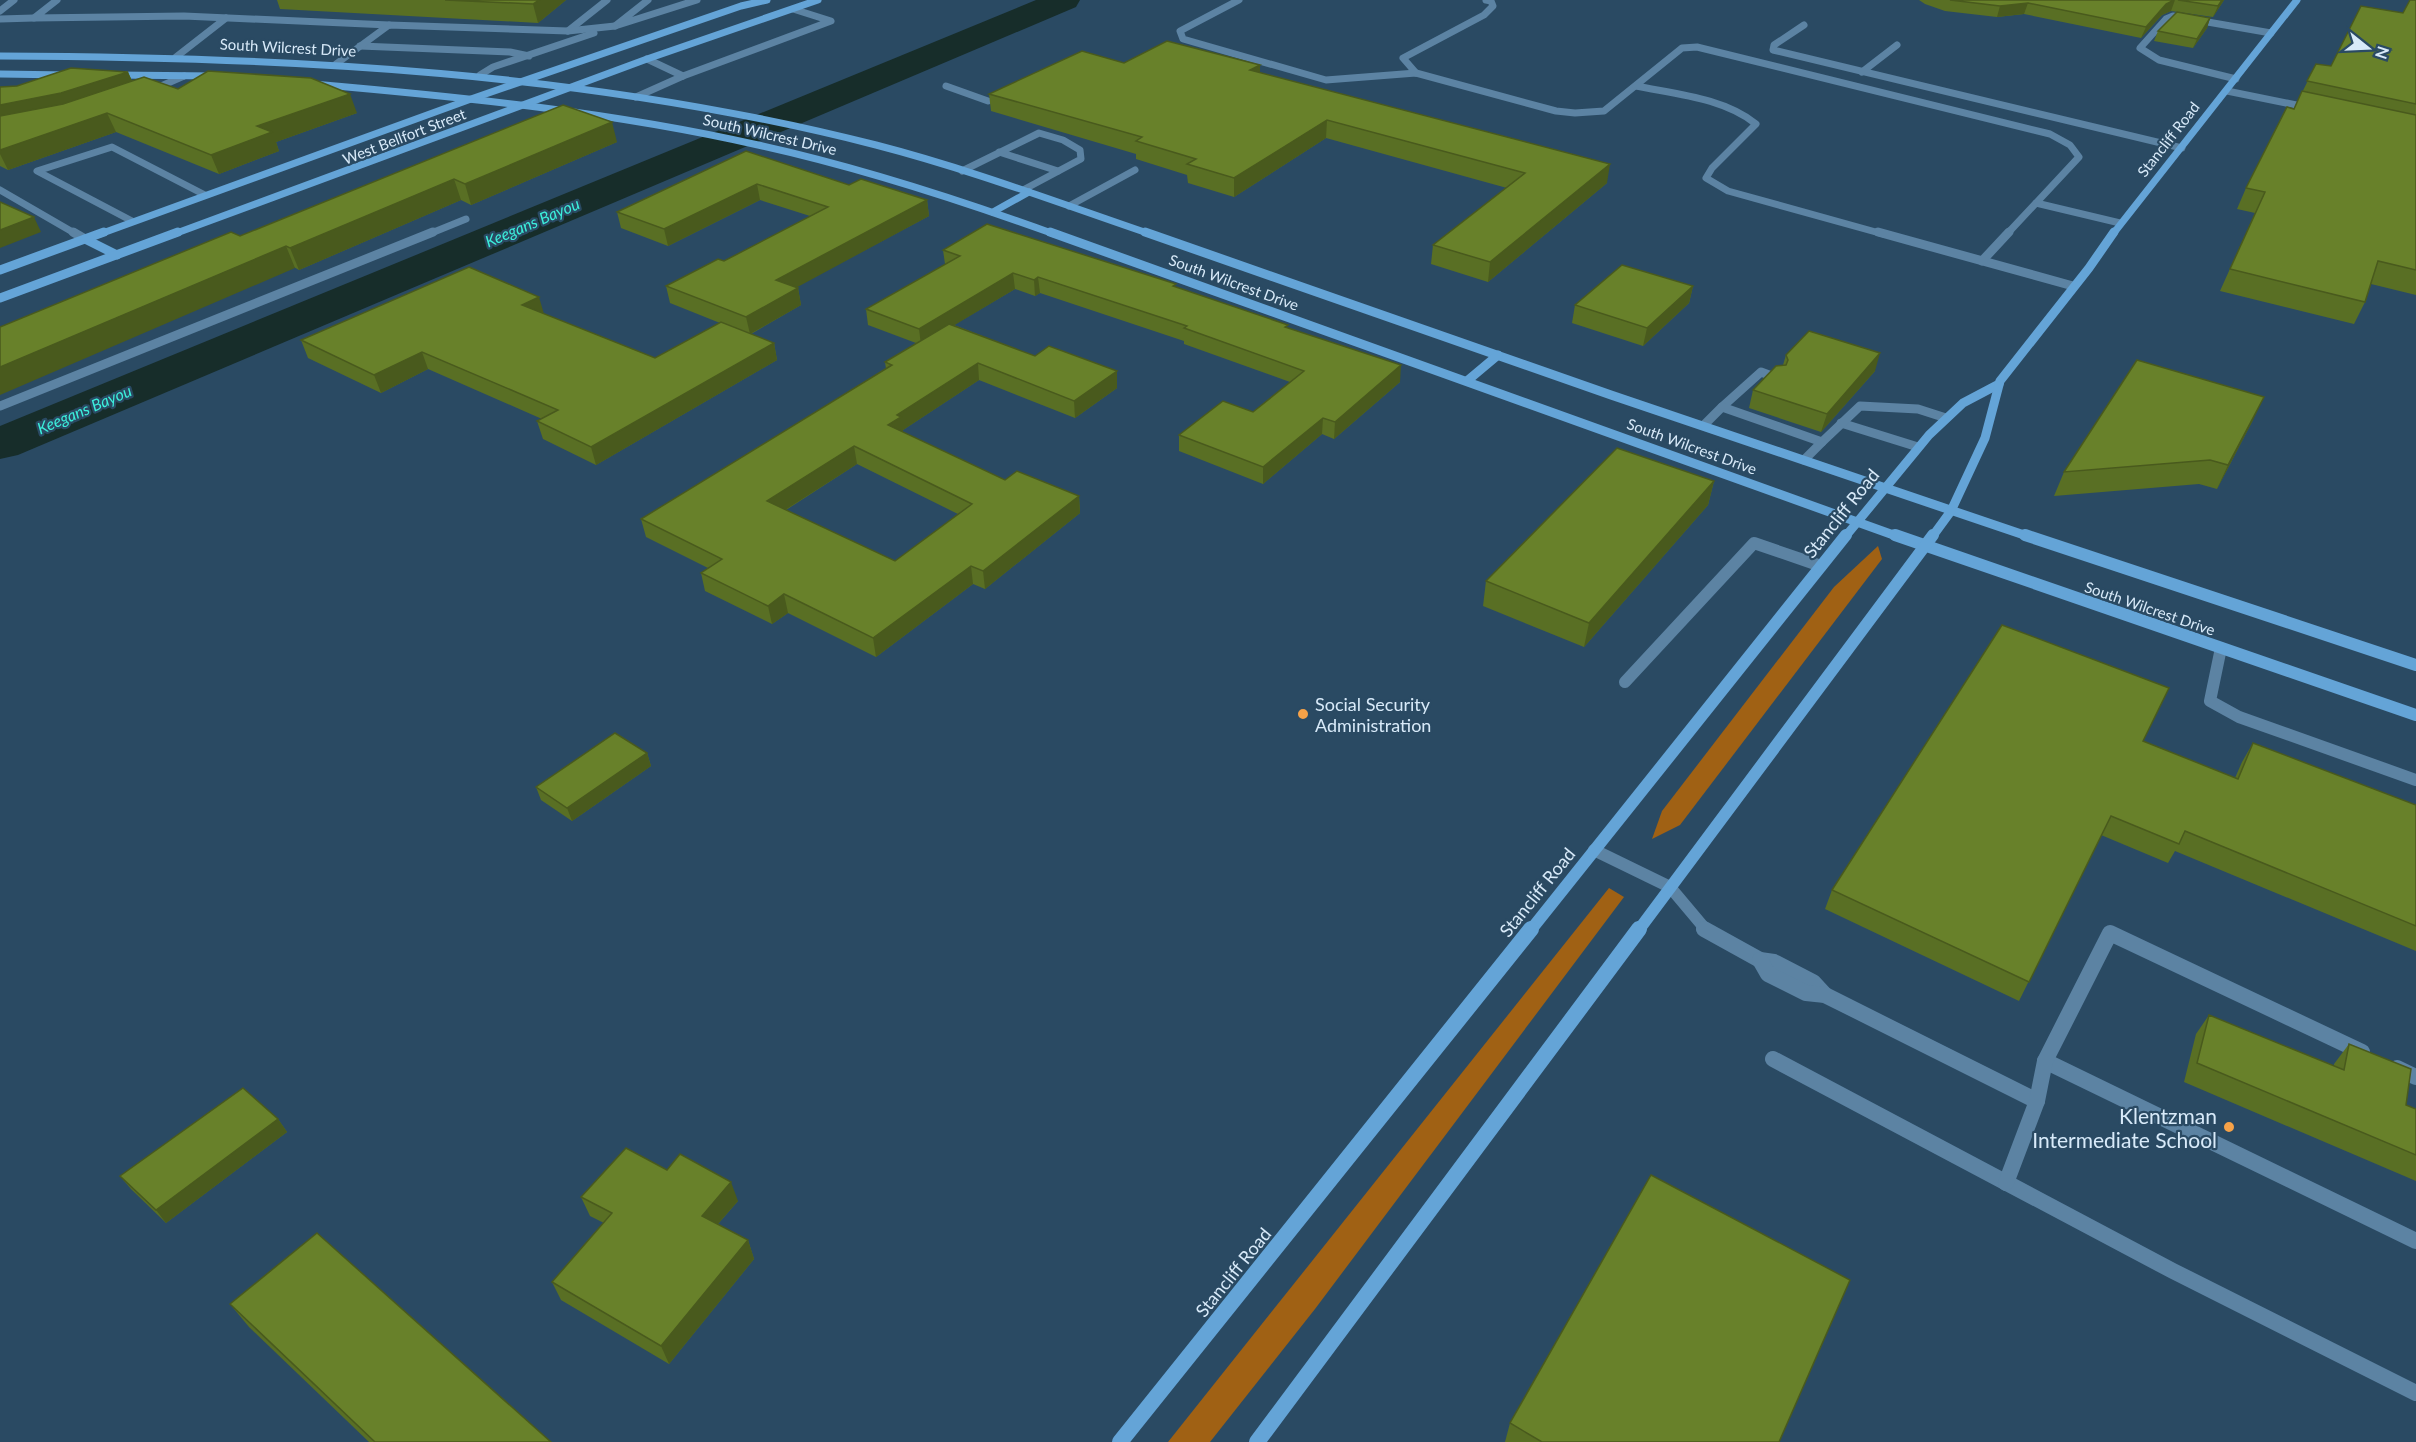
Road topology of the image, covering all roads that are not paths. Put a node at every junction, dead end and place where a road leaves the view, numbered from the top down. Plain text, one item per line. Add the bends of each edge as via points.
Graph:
1 (14, 0) edge
2 (57, 0) edge
3 (607, 0) edge
4 (648, 0) edge
5 (697, 0) edge
6 (765, 0) edge
7 (818, 0) edge
8 (1239, 0) edge
9 (1486, 0) edge
10 (2297, 0) edge
11 (775, 3) dead end
12 (784, 6) dead end
13 (793, 9) junction
14 (0, 11) edge
15 (34, 18) junction
16 (226, 18) junction
17 (0, 19) edge
18 (389, 25) junction
19 (1804, 25) dead end
20 (615, 26) junction
21 (568, 31) junction
22 (2271, 33) junction
23 (1897, 45) dead end
24 (360, 46) junction
25 (0, 56) edge
26 (529, 56) junction
27 (176, 57) junction
28 (647, 59) junction
29 (336, 64) junction
30 (1862, 72) junction
31 (1416, 73) junction
32 (0, 74) edge
33 (74, 75) joint
34 (105, 75) edge
35 (148, 75) junction
36 (480, 75) junction
37 (184, 76) junction
38 (683, 76) junction
39 (226, 77) edge
40 (2236, 79) junction
41 (525, 80) junction
42 (305, 83) edge
43 (45, 85) edge
44 (946, 86) dead end
45 (1636, 86) junction
46 (572, 87) junction
47 (2227, 91) junction
48 (147, 92) edge
49 (636, 97) junction
50 (471, 99) junction
51 (988, 101) dead end
52 (525, 105) junction
53 (2320, 110) edge
54 (2182, 148) junction
55 (999, 152) junction
56 (1135, 170) edge
57 (962, 171) junction
58 (1058, 171) junction
59 (0, 190) edge
60 (1026, 191) junction
61 (205, 195) junction
62 (2036, 203) junction
63 (1069, 206) junction
64 (993, 212) junction
65 (466, 219) dead end
66 (132, 221) junction
67 (2120, 223) junction
68 (85, 239) junction
69 (117, 255) junction
70 (1982, 261) junction
71 (3, 266) edge
72 (2073, 286) junction
73 (0, 298) edge
74 (1498, 355) junction
75 (1777, 378) edge
76 (1467, 381) junction
77 (1999, 384) junction
78 (1848, 402) edge
79 (0, 406) edge
80 (1860, 406) junction
81 (1722, 407) junction
82 (1946, 418) junction
83 (1841, 423) junction
84 (1704, 425) junction
85 (1822, 442) junction
86 (1918, 447) junction
87 (1804, 460) junction
88 (1884, 488) junction
89 (1951, 511) junction
90 (1857, 521) junction
91 (1926, 545) junction
92 (1821, 566) junction
93 (2221, 648) junction
94 (2416, 665) edge
95 (1625, 682) dead end
96 (2416, 715) edge
97 (2416, 780) edge
98 (1594, 850) junction
99 (1670, 887) junction
100 (1773, 1059) dead end
101 (2045, 1061) junction
102 (2416, 1077) edge
103 (2037, 1101) junction
104 (2006, 1183) junction
105 (2416, 1241) edge
106 (2416, 1393) edge
107 (1120, 1442) edge
108 (1257, 1442) edge

1 - 14 street
2 - 15 street
3 - 21 street
4 - 20 street
5 - 20 street
6 - 11 main road
6 - 41 main road, West Bellfort Street
7 - 13 main road, West Bellfort Street
8 - 31 street via 1180,31 1183,39 1326,80
9 - 31 street via 1494,6 1484,15 1403,58
10 - 22 main road, Stancliff Road
12 - 13 main road
13 - 28 main road, West Bellfort Street
13 - 38 street via 831,21
15 - 16 street
15 - 17 street
16 - 18 street
16 - 27 street
18 - 21 street
18 - 24 street
19 - 30 street via 1774,45 1773,50
20 - 21 street
20 - 26 street
22 - 40 main road, Stancliff Road
22 - 40 street via 2173,16 2140,48 2159,60
23 - 30 street
24 - 26 street
24 - 29 street
25 - 27 main road, South Wilcrest Drive
26 - 36 street via 493,66
27 - 29 main road, South Wilcrest Drive
27 - 35 main road
28 - 38 street
28 - 46 main road, West Bellfort Street
29 - 36 main road, South Wilcrest Drive
30 - 54 street
31 - 45 street via 1575,113 1604,111
32 - 33 main road
33 - 43 street
34 - 35 main road, South Wilcrest Drive
35 - 37 main road, South Wilcrest Drive
36 - 41 main road, South Wilcrest Drive
37 - 39 main road, South Wilcrest Drive
37 - 48 street
38 - 49 street
40 - 47 main road, Stancliff Road
41 - 46 main road, South Wilcrest Drive
41 - 50 main road, West Bellfort Street
42 - 50 main road, South Wilcrest Drive
44 - 51 street
45 - 62 street via 1682,48 1697,47 2050,134 2070,145 2079,157
45 - 70 street via 1734,110 1751,118 1756,124 1706,178 1728,191
46 - 49 main road, South Wilcrest Drive
46 - 52 main road, West Bellfort Street
47 - 53 street
47 - 54 main road, Stancliff Road
49 - 57 main road, South Wilcrest Drive via 808,129
50 - 52 main road, South Wilcrest Drive
50 - 61 main road, West Bellfort Street
52 - 64 main road, South Wilcrest Drive via 686,130 768,148 880,175
52 - 69 main road, West Bellfort Street
54 - 67 main road, Stancliff Road
55 - 57 street
55 - 58 street
55 - 58 street via 1039,133 1063,140 1080,150 1081,159
56 - 63 street
57 - 60 main road, South Wilcrest Drive
58 - 60 street
59 - 68 street
60 - 63 main road, South Wilcrest Drive
60 - 64 main road
61 - 66 main road, West Bellfort Street
61 - 66 street via 112,147 37,171
62 - 67 street
62 - 70 street
63 - 74 main road, South Wilcrest Drive
64 - 76 main road, South Wilcrest Drive
65 - 79 street
66 - 68 main road, West Bellfort Street
67 - 72 main road, Stancliff Road
68 - 69 main road
68 - 71 main road, West Bellfort Street
69 - 73 main road, West Bellfort Street
70 - 72 street
72 - 77 main road, Stancliff Road
74 - 76 main road
74 - 84 main road, South Wilcrest Drive
75 - 81 street via 1761,372
76 - 90 main road, South Wilcrest Drive
77 - 82 main road, Stancliff Road via 1963,403
77 - 89 main road, Stancliff Road via 1985,438
78 - 80 street
80 - 82 street via 1918,409
80 - 83 street
81 - 84 street
81 - 85 street via 1777,422
82 - 86 main road, Stancliff Road
83 - 85 street
83 - 86 street
84 - 87 main road, South Wilcrest Drive
85 - 87 street
86 - 88 main road, Stancliff Road
87 - 88 main road, South Wilcrest Drive
88 - 89 main road, South Wilcrest Drive
88 - 90 main road, Stancliff Road
89 - 91 main road, Stancliff Road
89 - 94 main road, South Wilcrest Drive
90 - 91 main road, South Wilcrest Drive
90 - 92 main road, Stancliff Road
91 - 93 main road, South Wilcrest Drive
91 - 99 main road, Stancliff Road
92 - 95 street via 1754,543
92 - 98 main road, Stancliff Road
93 - 96 main road, South Wilcrest Drive
93 - 97 street via 2210,701 2239,717
98 - 99 street
98 - 107 main road, Stancliff Road
99 - 103 street via 1704,929 1760,960 1768,974 1806,993 1825,995
99 - 108 main road, Stancliff Road
100 - 104 street
101 - 102 street via 2110,933
101 - 103 street
101 - 105 street
103 - 104 street
104 - 106 street

